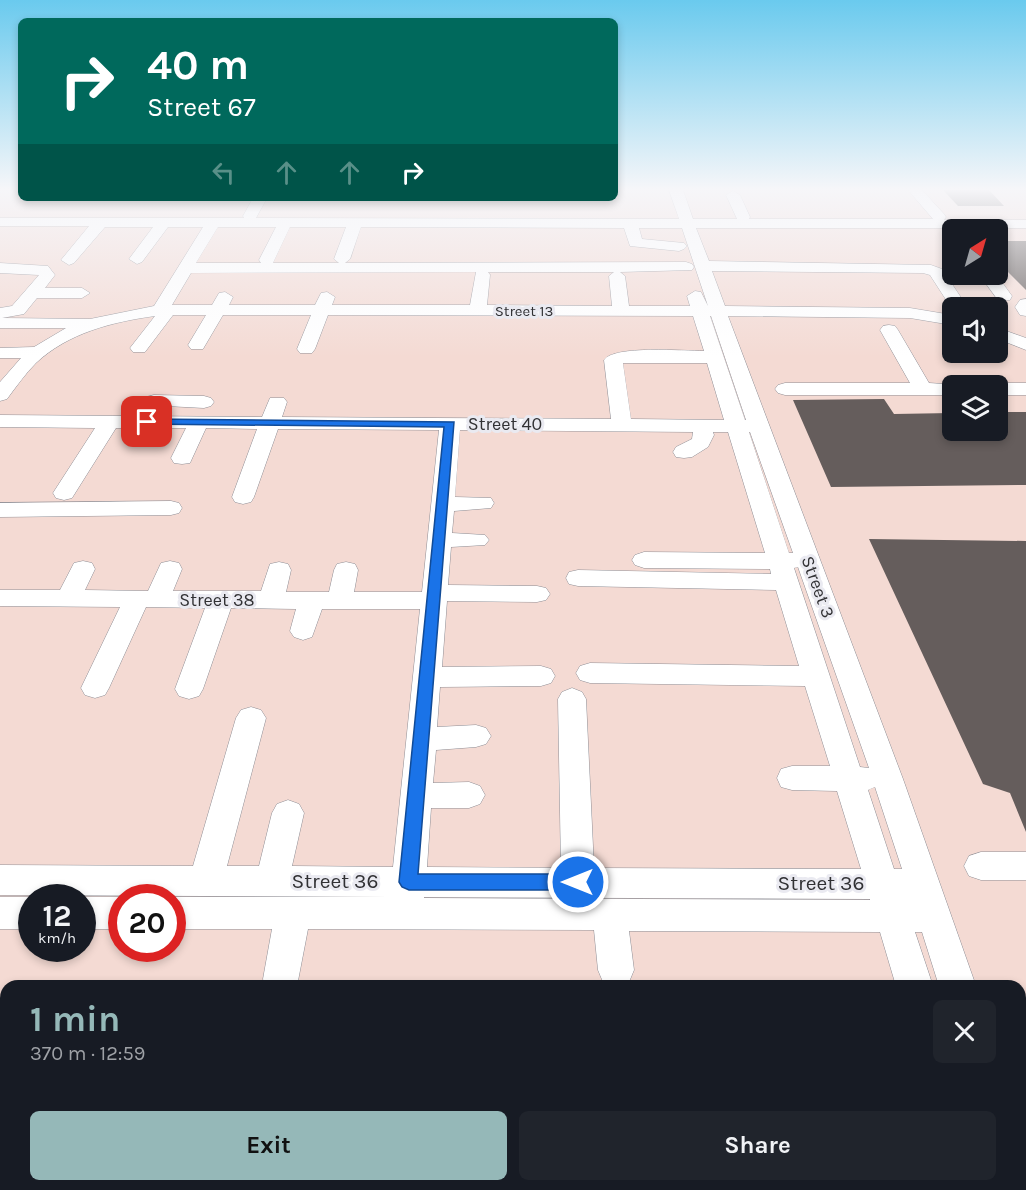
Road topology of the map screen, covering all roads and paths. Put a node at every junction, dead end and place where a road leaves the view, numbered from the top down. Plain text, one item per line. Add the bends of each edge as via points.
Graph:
1 (81, 246) edge
2 (147, 246) edge
3 (202, 246) edge
4 (272, 246) edge
5 (346, 246) edge
6 (571, 246) edge
7 (685, 246) edge
8 (738, 246) edge
9 (137, 259) dead end
10 (342, 259) dead end
11 (69, 260) dead end
12 (267, 260) dead end
13 (0, 268) edge
14 (186, 268) junction
15 (482, 275) dead end
16 (617, 276) dead end
17 (996, 285) edge
18 (33, 293) junction
19 (82, 293) dead end
20 (1004, 296) dead end
21 (953, 297) edge
22 (221, 303) junction
23 (330, 304) junction
24 (1026, 304) edge
25 (173, 306) junction
26 (458, 310) junction
27 (1026, 311) edge
28 (621, 312) junction
29 (708, 312) junction
30 (0, 313) edge
31 (942, 318) edge
32 (0, 323) edge
33 (96, 323) junction
34 (889, 330) dead end
35 (1008, 337) edge
36 (1022, 343) edge
37 (197, 345) dead end
38 (139, 348) dead end
39 (306, 349) dead end
40 (0, 352) edge
41 (37, 352) junction
42 (713, 357) junction
43 (784, 389) dead end
44 (923, 389) junction
45 (942, 389) edge
46 (0, 395) edge
47 (240, 402) dead end
48 (277, 402) dead end
49 (76, 404) dead end
50 (196, 412) junction
51 (0, 421) edge
52 (59, 422) junction
53 (109, 422) junction
54 (147, 422) junction
55 (231, 423) junction
56 (270, 423) junction
57 (450, 424) junction
58 (701, 426) junction
59 (746, 426) junction
60 (617, 430) junction
61 (42, 439) dead end
62 (684, 452) dead end
63 (183, 458) dead end
64 (64, 493) dead end
65 (482, 495) dead end
66 (443, 496) junction
67 (243, 497) dead end
68 (171, 508) dead end
69 (0, 510) edge
70 (439, 540) junction
71 (477, 540) dead end
72 (644, 560) dead end
73 (808, 561) junction
74 (83, 569) dead end
75 (170, 569) dead end
76 (279, 570) dead end
77 (346, 570) dead end
78 (782, 571) junction
79 (578, 578) dead end
80 (537, 594) dead end
81 (434, 597) junction
82 (0, 598) edge
83 (68, 599) junction
84 (147, 599) junction
85 (221, 600) junction
86 (270, 600) junction
87 (311, 600) junction
88 (340, 601) junction
89 (303, 631) dead end
90 (590, 673) dead end
91 (541, 676) dead end
92 (816, 676) junction
93 (427, 677) junction
94 (95, 688) dead end
95 (189, 688) dead end
96 (572, 699) dead end
97 (251, 718) dead end
98 (476, 736) dead end
99 (421, 739) junction
100 (792, 778) dead end
101 (849, 778) junction
102 (888, 779) junction
103 (469, 795) dead end
104 (416, 796) junction
105 (288, 813) dead end
106 (981, 866) dead end
107 (1026, 866) edge
108 (0, 880) edge
109 (206, 881) junction
110 (272, 881) junction
111 (578, 882) junction
112 (882, 884) junction
113 (923, 884) junction
114 (407, 898) junction
115 (0, 913) edge
116 (18, 913) edge
117 (186, 913) edge
118 (293, 914) junction
119 (610, 915) junction
120 (893, 916) junction
121 (934, 916) junction
122 (616, 970) dead end
123 (281, 979) dead end
124 (913, 980) edge
125 (956, 980) edge

1 - 11 street
2 - 9 street
3 - 14 street
4 - 12 street
5 - 10 street
6 - 14 street
7 - 29 street, Street 3
8 - 21 street via 925,268 936,272
13 - 18 street via 45,270 47,275
14 - 25 street
15 - 26 street
16 - 28 street
17 - 20 street
18 - 19 street
18 - 30 street via 18,310
22 - 23 street, Street 13
22 - 25 street, Street 13
22 - 37 street
23 - 26 street, Street 13 via 349,318 397,309
23 - 39 street
24 - 27 street
25 - 33 street, Street 13
25 - 38 street
26 - 28 street, Street 13 via 560,319 592,305
28 - 29 street, Street 13 via 654,319
29 - 31 street, Street 13 via 844,305
29 - 42 street, Street 3
29 - 59 street, Street 3
32 - 33 street
33 - 41 street
34 - 44 street
35 - 36 street
40 - 41 street
41 - 46 street
42 - 59 street, Street 3
42 - 60 street via 616,358 612,362
43 - 44 street
44 - 45 street
47 - 55 street
48 - 56 street
49 - 52 street
50 - 54 street, Street 40
50 - 54 street via 157,401
50 - 55 street, Street 40
50 - 63 street
51 - 52 street, Street 40
52 - 53 street, Street 40
52 - 61 street
53 - 54 street, Street 40
53 - 64 street
55 - 56 street, Street 40
56 - 57 street, Street 40 via 331,413 365,423 412,415
56 - 67 street
57 - 60 street, Street 40 via 514,415 560,416
57 - 66 street
58 - 59 street, Street 40
58 - 60 street, Street 40
58 - 62 street via 701,443
59 - 73 street, Street 3
59 - 78 street, Street 3
65 - 66 street
66 - 70 street
68 - 69 street
70 - 71 street
70 - 81 street
72 - 78 street
73 - 78 street
73 - 102 street, Street 3
74 - 83 street
75 - 84 street
76 - 86 street
77 - 88 street
78 - 79 street
78 - 92 street, Street 3
80 - 81 street, Street 38
81 - 88 street, Street 38
81 - 93 street
82 - 83 street, Street 38
83 - 84 street, Street 38
84 - 85 street, Street 38
84 - 94 street
85 - 86 street, Street 38
85 - 95 street
86 - 87 street, Street 38
87 - 88 street, Street 38
87 - 89 street
90 - 92 street
91 - 93 street
92 - 101 street, Street 3
93 - 99 street
96 - 111 street
97 - 109 street
98 - 99 street
99 - 104 street
100 - 101 street
101 - 102 street
101 - 112 street, Street 3
102 - 113 street, Street 3
103 - 104 street
104 - 114 street
105 - 110 street
106 - 107 street
108 - 109 street, Street 36
109 - 110 street, Street 36
110 - 114 street, Street 36
111 - 112 street, Street 36
111 - 114 street, Street 36
112 - 113 street, Street 36
112 - 120 street, Street 3
113 - 121 street, Street 3
114 - 118 street, Street 36
114 - 119 street, Street 36
115 - 116 street
117 - 118 street, Street 36
118 - 123 street
119 - 120 street, Street 36
119 - 122 street
120 - 121 street, Street 36
120 - 124 street, Street 3
121 - 125 street, Street 3

